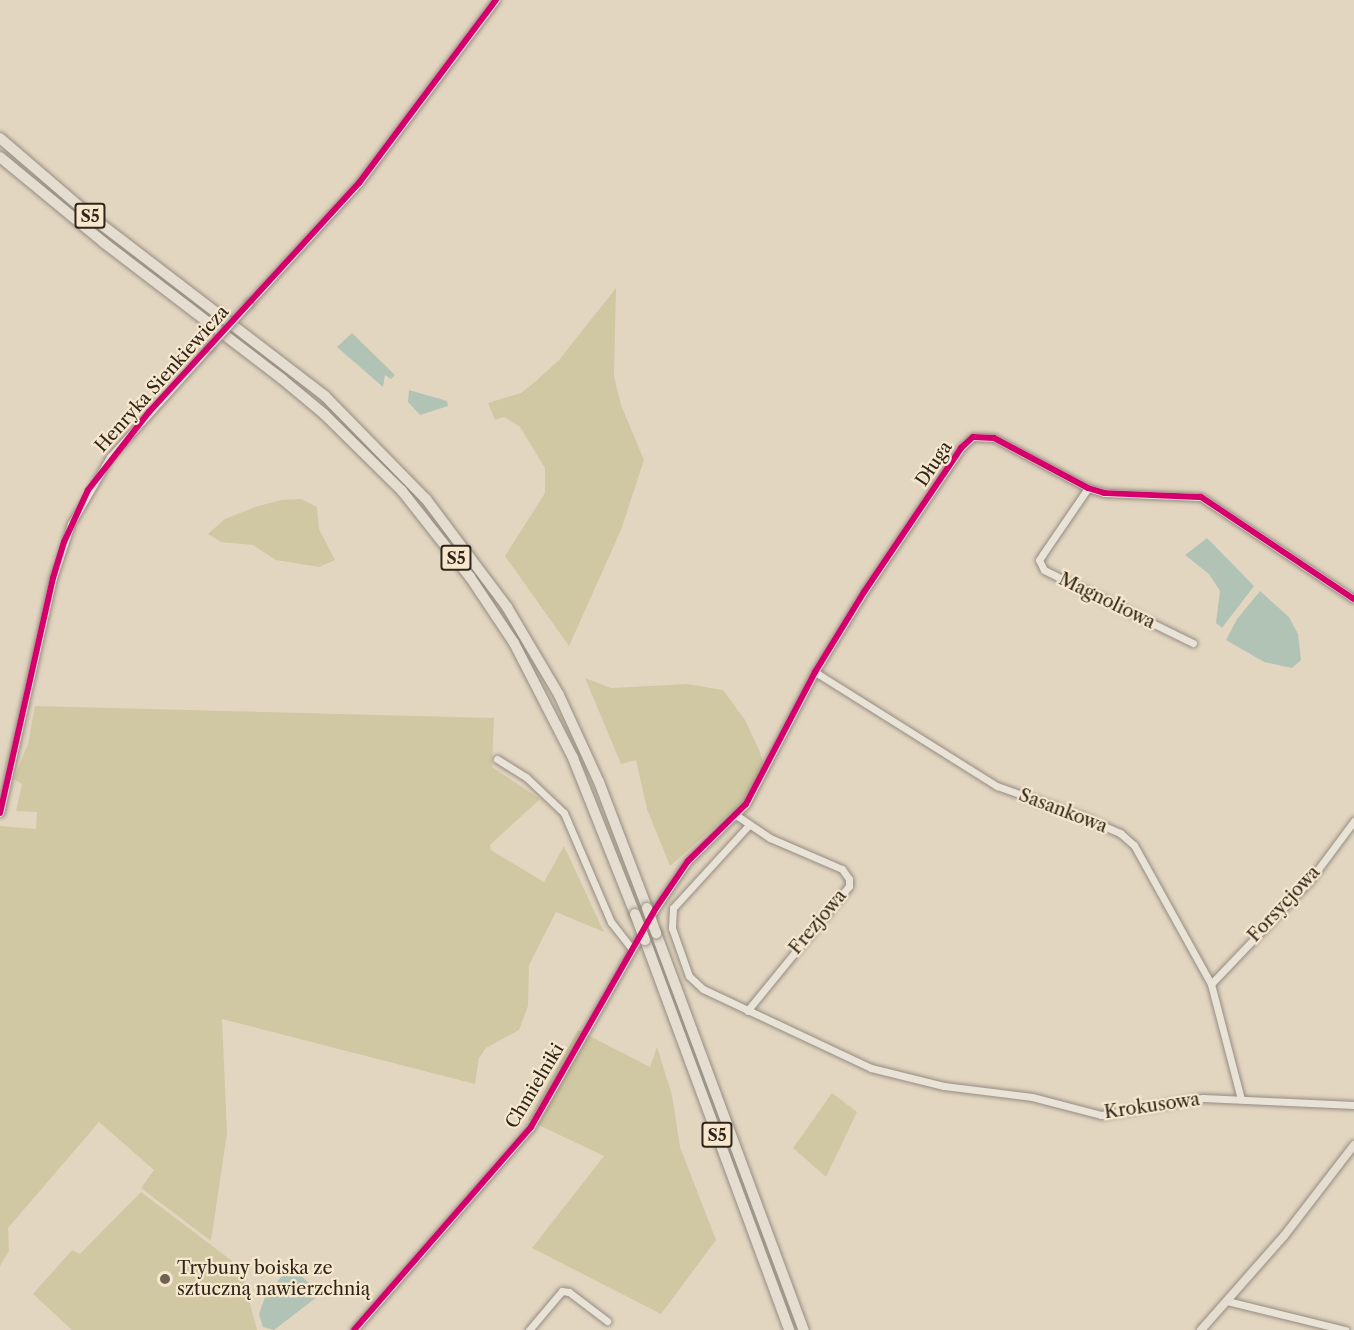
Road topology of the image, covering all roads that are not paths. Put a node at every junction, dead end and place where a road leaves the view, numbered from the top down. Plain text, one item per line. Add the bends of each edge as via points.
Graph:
1 (496, 0) edge
2 (0, 138) edge
3 (0, 157) edge
4 (1088, 488) junction
5 (1354, 599) edge
6 (1193, 643) dead end
7 (815, 672) junction
8 (497, 759) dead end
9 (0, 813) edge
10 (736, 815) junction
11 (1354, 821) edge
12 (748, 826) junction
13 (688, 861) joint
14 (632, 950) junction
15 (1211, 984) junction
16 (747, 1011) junction
17 (1240, 1099) junction
18 (1354, 1105) edge
19 (1354, 1145) edge
20 (1227, 1301) junction
21 (607, 1321) dead end
22 (354, 1330) edge
23 (530, 1330) edge
24 (789, 1330) edge
25 (804, 1330) edge
26 (1201, 1330) edge
27 (1345, 1330) edge

1 - 9 street, Henryka Sienkiewicza, bridge via 376,162 110,457 71,524 54,578
2 - 25 highway, S5, bridge via 101,225 325,396 426,499 507,607 559,696 599,782
3 - 24 highway, S5, bridge via 332,421 402,491 470,577 514,643 573,758 645,940
4 - 5 street, Długa via 1104,493 1201,497
4 - 6 street, Magnoliowa via 1039,560 1044,570
4 - 7 street, Długa via 994,438 973,437 864,592
7 - 10 street, Długa via 759,784
7 - 15 street, Sasankowa via 997,786 1081,816 1127,839 1152,873
8 - 14 street via 526,777 564,813 611,922
10 - 12 street, Frezjowa
10 - 13 street, Długa
11 - 15 street, Forsycjowa via 1304,887
12 - 16 street, Krokusowa via 673,908 672,928 689,976 703,989
12 - 16 street, Frezjowa via 842,869 849,886
13 - 14 street, Chmielniki
14 - 22 street, Chmielniki via 531,1127
15 - 17 street, Sasankowa
16 - 17 street, Krokusowa via 883,1072 944,1086 1032,1097 1101,1115 1203,1098
17 - 18 street, Krokusowa
19 - 20 main road
20 - 26 main road
20 - 27 street
21 - 23 street via 569,1292 562,1291

